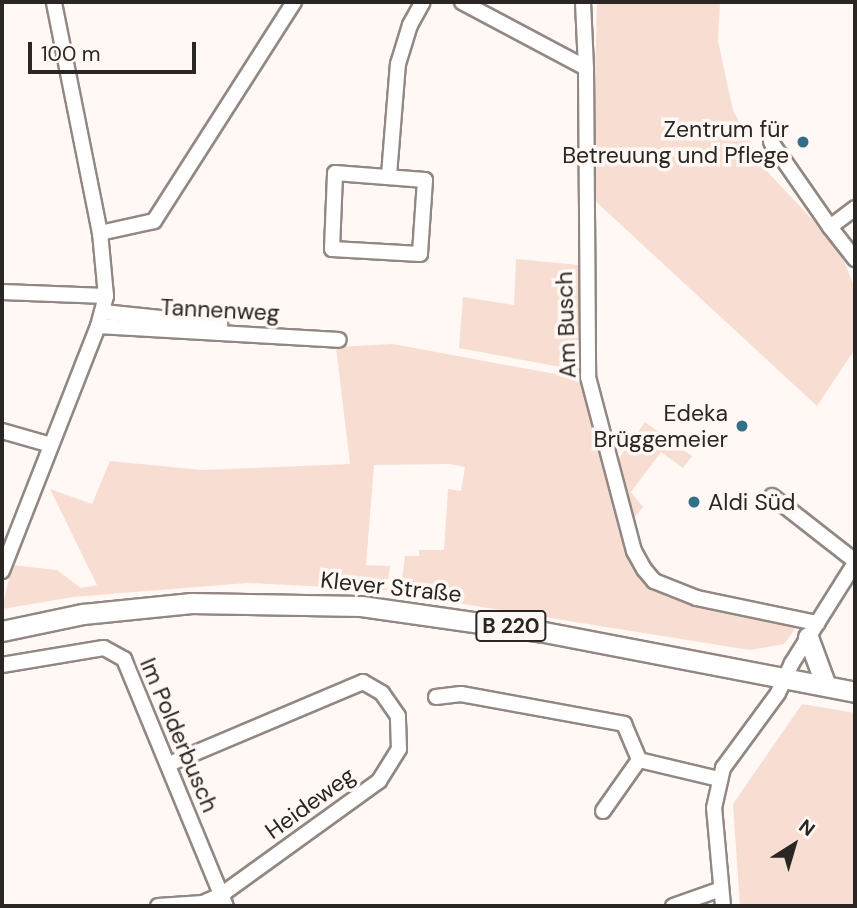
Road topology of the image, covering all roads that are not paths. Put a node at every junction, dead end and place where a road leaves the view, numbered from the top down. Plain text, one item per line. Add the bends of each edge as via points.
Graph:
1 (54, 2) edge
2 (294, 2) edge
3 (423, 2) edge
4 (462, 2) edge
5 (583, 2) edge
6 (586, 68) junction
7 (771, 142) dead end
8 (389, 174) junction
9 (855, 208) edge
10 (830, 227) junction
11 (100, 233) junction
12 (855, 259) edge
13 (2, 292) edge
14 (106, 296) junction
15 (101, 319) junction
16 (288, 330) dead end
17 (339, 340) dead end
18 (2, 430) edge
19 (51, 445) junction
20 (772, 496) dead end
21 (855, 562) edge
22 (2, 571) edge
23 (812, 630) junction
24 (2, 631) edge
25 (2, 665) edge
26 (786, 680) junction
27 (826, 686) junction
28 (855, 692) edge
29 (436, 696) dead end
30 (639, 760) junction
31 (169, 764) junction
32 (719, 779) junction
33 (603, 811) dead end
34 (722, 890) junction
35 (223, 900) edge
36 (158, 906) edge
37 (673, 906) edge
38 (723, 906) edge

1 - 11 street
2 - 11 street via 155,221
3 - 8 street via 398,64
4 - 6 street
5 - 6 street, Am Busch
6 - 23 street, Am Busch via 588,377 634,551 654,581 670,589
7 - 10 street
8 - 8 street via 335,173 332,249 420,254 425,180
9 - 10 street
10 - 12 street
11 - 14 street
13 - 14 street
14 - 15 street
15 - 16 street, Tannenweg
15 - 17 street, Tannenweg
15 - 19 street
18 - 19 street
19 - 22 street
20 - 21 street
21 - 23 street
23 - 26 street
23 - 27 main road
24 - 26 main road, Klever Straße / B 220 via 83,614 191,603 361,606 544,632
25 - 31 street, Im Polderbusch via 104,648 124,659
26 - 27 main road, Klever Straße / B 220
26 - 32 street
27 - 28 main road, Klever Straße / B 220
29 - 30 street via 461,694 624,724
30 - 32 street
30 - 33 street
31 - 35 street, Im Polderbusch
31 - 35 street, Heideweg via 363,682 382,693 398,716 399,749 379,781
32 - 34 street via 714,808
34 - 37 street
34 - 38 street
35 - 36 street, Heideweg

